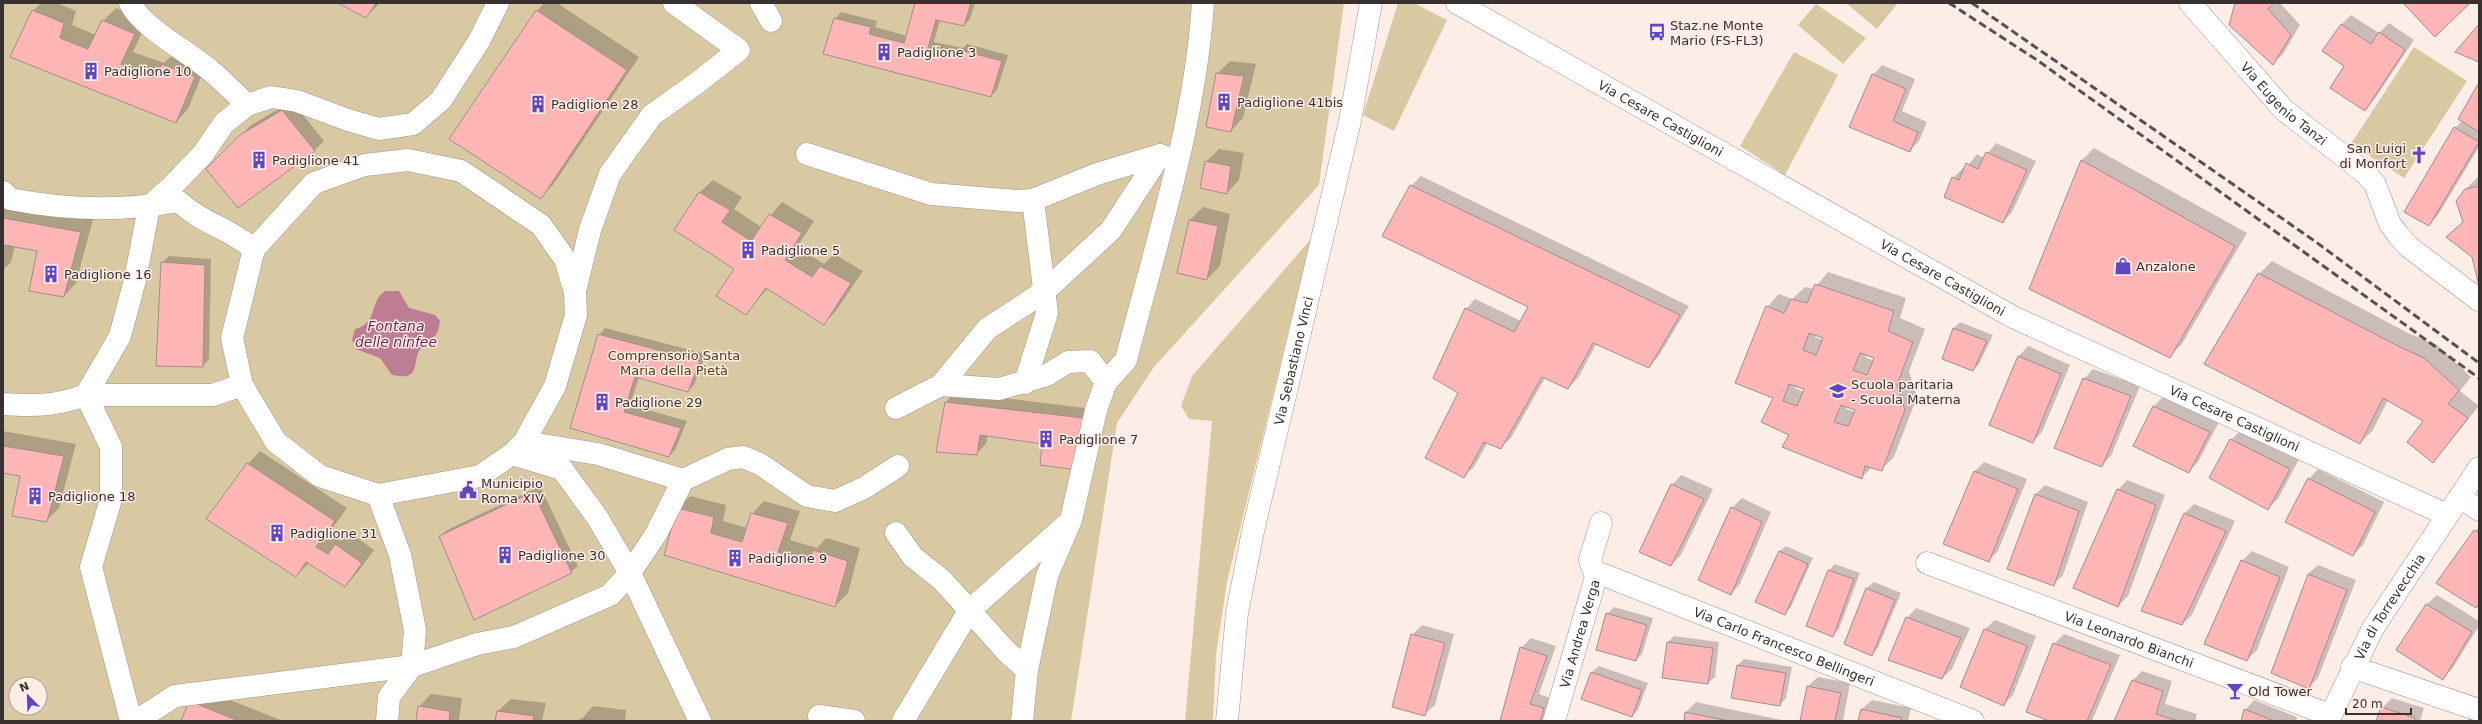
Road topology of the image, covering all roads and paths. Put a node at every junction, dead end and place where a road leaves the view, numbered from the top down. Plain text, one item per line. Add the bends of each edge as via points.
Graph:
1 (130, 3) edge
2 (498, 3) edge
3 (674, 3) edge
4 (1203, 3) edge
5 (1371, 3) edge
6 (1457, 3) edge
7 (2190, 3) edge
8 (247, 105) junction
9 (413, 124) junction
10 (807, 154) dead end
11 (1169, 158) junction
12 (408, 160) junction
13 (3, 192) edge
14 (1033, 200) junction
15 (149, 207) junction
16 (541, 225) junction
17 (590, 230) junction
18 (254, 249) junction
19 (1044, 291) junction
20 (575, 292) junction
21 (2479, 300) edge
22 (1106, 382) junction
23 (1024, 383) junction
24 (242, 385) junction
25 (941, 385) junction
26 (86, 395) junction
27 (3, 404) edge
28 (896, 408) dead end
29 (518, 448) junction
30 (898, 466) dead end
31 (2479, 468) edge
32 (682, 480) junction
33 (378, 495) junction
34 (2460, 497) junction
35 (2479, 510) edge
36 (2447, 514) junction
37 (1071, 520) junction
38 (1601, 523) dead end
39 (896, 533) dead end
40 (1927, 563) dead end
41 (630, 573) junction
42 (1596, 577) junction
43 (969, 611) junction
44 (412, 666) junction
45 (2352, 667) junction
46 (1027, 670) junction
47 (2479, 710) edge
48 (1927, 712) edge
49 (819, 716) dead end
50 (2329, 718) edge
51 (131, 721) edge
52 (136, 721) edge
53 (387, 721) edge
54 (700, 721) edge
55 (854, 721) edge
56 (903, 721) edge
57 (1022, 721) edge
58 (1227, 721) edge
59 (1554, 721) edge
60 (1973, 721) edge

1 - 8 street via 134,10 162,35 211,70
2 - 9 street via 479,41 441,100
3 - 17 street via 739,50 652,115 610,174
4 - 11 street via 1200,54
5 - 58 street, Via Sebastiano Vinci via 1350,121 1253,531 1237,613
6 - 36 street, Via Cesare Castiglioni via 2032,327
7 - 21 street, Via Eugenio Tanzi via 2284,110 2340,152 2375,184 2390,224 2404,242
8 - 9 street via 271,96 298,100 348,120 379,128
8 - 15 street via 224,123 202,154
9 - 12 street
10 - 14 street via 931,194
11 - 14 street via 1096,174
11 - 19 street via 1111,230
11 - 22 street via 1126,360
12 - 16 street via 461,171
12 - 18 street via 366,164 314,183
13 - 15 street via 10,199 42,205 110,210
14 - 19 street
15 - 18 street via 178,201 194,215 236,235
15 - 26 street via 135,280 120,336
16 - 17 street via 562,239 572,240
16 - 20 street via 565,259
17 - 20 street
18 - 24 street via 232,338
19 - 23 street via 1047,313
19 - 25 street via 987,329
20 - 29 street via 576,315 555,386
22 - 23 street via 1090,361 1068,362 1047,375
22 - 37 street via 1096,410
23 - 25 street via 999,389
24 - 26 street via 213,395
24 - 33 street via 276,442 320,476
25 - 28 street
26 - 27 street via 62,404
26 - 51 street via 111,447 111,500 91,567
29 - 32 street via 598,454
29 - 33 street via 480,476
29 - 41 street via 562,470 597,517
30 - 32 street via 864,488 835,501 807,496 760,464 743,457 728,459
31 - 34 street, Via di Torrevecchia
32 - 41 street via 656,534
33 - 44 street via 400,555 415,630
34 - 35 street
34 - 36 street, Via di Torrevecchia
36 - 45 street, Via di Torrevecchia via 2376,623
37 - 43 street
37 - 46 street via 1047,576
38 - 42 street, Via Andrea Verga via 1590,560
39 - 43 street via 913,557 942,580
40 - 50 street, Via Leonardo Bianchi
41 - 44 street via 610,595 514,637 477,644
41 - 54 street
42 - 48 street, Via Carlo Francesco Bellingeri via 1604,575
42 - 59 street, Via Andrea Verga
43 - 46 street via 1006,652
43 - 56 street
44 - 52 street via 175,696
44 - 53 street via 389,696
45 - 47 street
45 - 50 street, Via di Torrevecchia
46 - 57 street
48 - 60 street, Via Carlo Francesco Bellingeri
49 - 55 street

